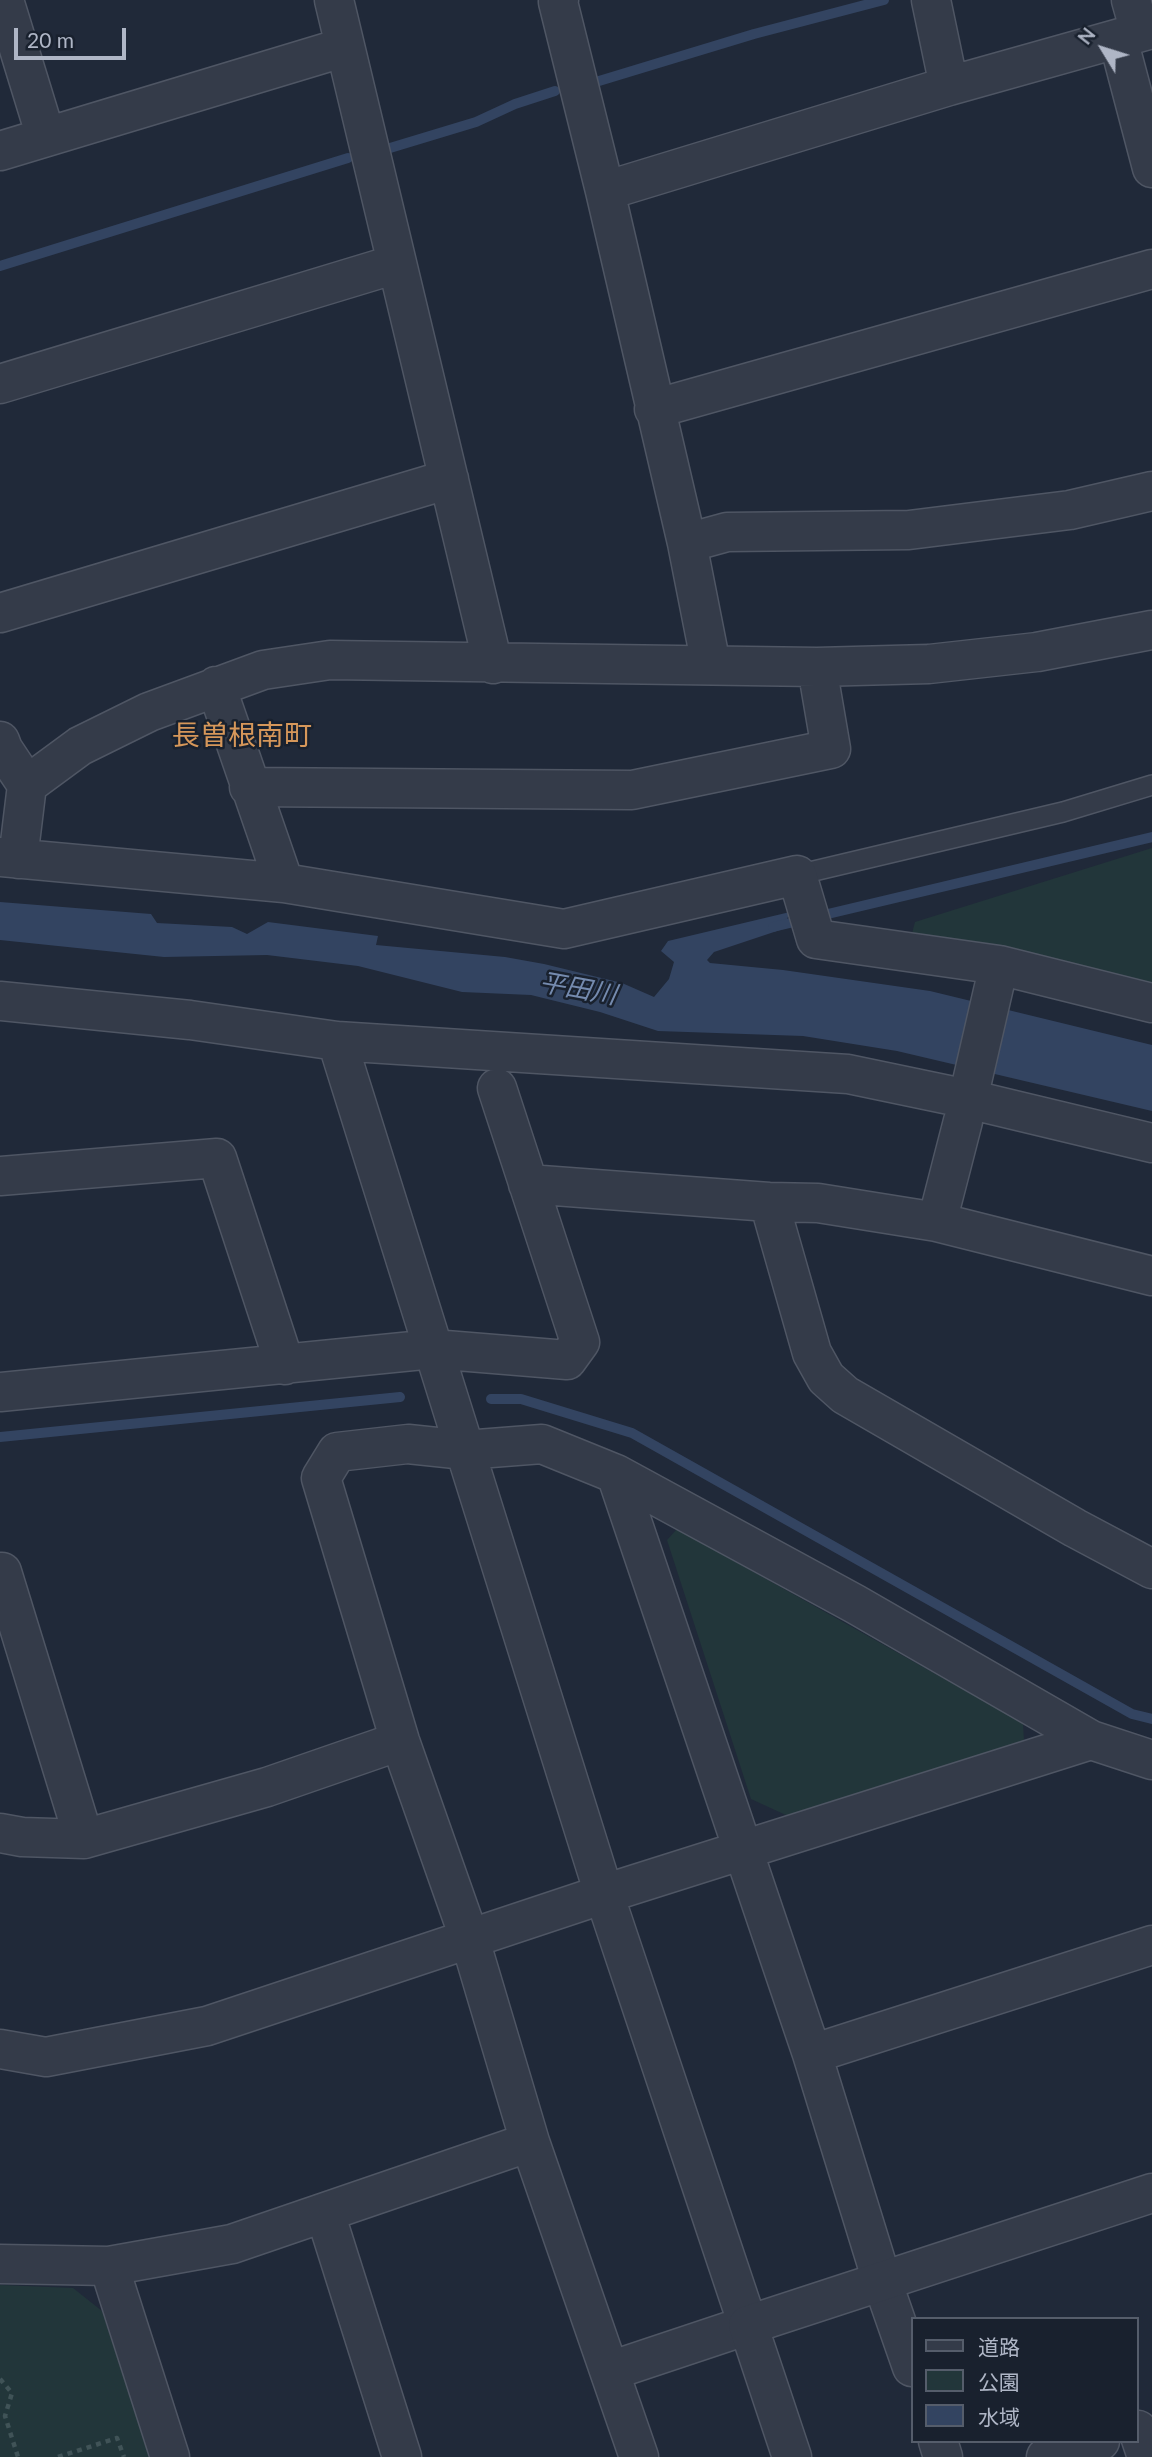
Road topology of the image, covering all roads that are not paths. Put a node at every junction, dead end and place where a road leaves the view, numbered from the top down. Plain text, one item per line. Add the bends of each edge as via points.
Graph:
1 (4, 0) edge
2 (334, 0) edge
3 (559, 0) edge
4 (931, 0) edge
5 (1135, 25) edge
6 (345, 47) junction
7 (949, 86) junction
8 (46, 137) junction
9 (0, 151) edge
10 (1152, 168) edge
11 (605, 191) junction
12 (396, 264) junction
13 (1152, 269) edge
14 (0, 384) edge
15 (654, 409) junction
16 (449, 479) junction
17 (1152, 491) edge
18 (687, 543) junction
19 (0, 613) edge
20 (1152, 630) edge
21 (493, 664) junction
22 (710, 665) junction
23 (817, 667) junction
24 (216, 686) junction
25 (0, 741) edge
26 (27, 785) junction
27 (1152, 785) edge
28 (250, 787) junction
29 (9, 858) edge
30 (285, 883) junction
31 (800, 884) junction
32 (997, 974) junction
33 (0, 1001) edge
34 (1152, 1003) edge
35 (337, 1041) junction
36 (498, 1088) dead end
37 (967, 1102) junction
38 (1152, 1143) edge
39 (0, 1176) edge
40 (528, 1184) junction
41 (769, 1202) junction
42 (937, 1222) junction
43 (1152, 1276) edge
44 (433, 1349) junction
45 (285, 1366) junction
46 (0, 1392) edge
47 (465, 1450) junction
48 (616, 1474) junction
49 (1152, 1569) edge
50 (0, 1572) edge
51 (1091, 1740) junction
52 (400, 1741) junction
53 (1152, 1760) edge
54 (0, 1833) edge
55 (84, 1839) junction
56 (743, 1850) junction
57 (604, 1895) junction
58 (470, 1940) junction
59 (1152, 1945) edge
60 (0, 2049) edge
61 (812, 2054) junction
62 (530, 2142) junction
63 (1152, 2193) edge
64 (325, 2213) junction
65 (0, 2264) edge
66 (109, 2266) junction
67 (882, 2281) junction
68 (748, 2325) junction
69 (911, 2364) edge
70 (610, 2371) junction
71 (1093, 2443) edge
72 (170, 2457) edge
73 (402, 2457) edge
74 (639, 2457) edge
75 (792, 2457) edge
76 (1046, 2457) edge

1 - 8 street
2 - 6 street
3 - 11 street
4 - 7 street
5 - 7 street
5 - 10 street
6 - 8 street
6 - 12 street
7 - 11 street
8 - 9 street
11 - 15 street
12 - 14 street
12 - 16 street
13 - 15 street
15 - 18 street
16 - 19 street
16 - 21 street
17 - 18 street via 1070,510 909,530 727,533
18 - 22 street
20 - 23 street via 1037,652 929,664
21 - 22 street
21 - 24 street via 330,660 263,670
22 - 23 street
23 - 28 street via 831,749 632,790
24 - 26 street via 80,746
24 - 28 street
25 - 26 street
26 - 29 street
27 - 31 lane
28 - 30 street
29 - 30 street
30 - 31 street via 564,929
31 - 32 street via 816,939
32 - 34 street
32 - 37 street
33 - 35 street via 190,1020
35 - 37 street via 848,1074
35 - 44 street
36 - 40 street
37 - 38 street
37 - 42 street
39 - 45 street via 217,1158
40 - 41 street
40 - 44 street via 580,1342 567,1360
41 - 42 street via 818,1203
41 - 49 street via 813,1353 826,1378 857,1402
42 - 43 street
44 - 45 street
44 - 47 street
45 - 46 street
47 - 48 street via 542,1444
47 - 52 street via 408,1444 337,1452 321,1478
47 - 57 street
48 - 51 street
48 - 56 street
50 - 55 street
51 - 53 street
51 - 56 street
52 - 55 street via 267,1787
52 - 58 street
54 - 55 street
56 - 57 street
56 - 61 street
57 - 58 street
57 - 68 street
58 - 60 street via 207,2026 46,2057
58 - 62 street
59 - 61 street
61 - 67 street
62 - 64 street
62 - 70 street
63 - 67 street
64 - 66 street via 232,2244
64 - 73 street
65 - 66 street
66 - 72 street
67 - 68 street
67 - 69 street
68 - 70 street
68 - 75 street
70 - 74 street
71 - 76 street

